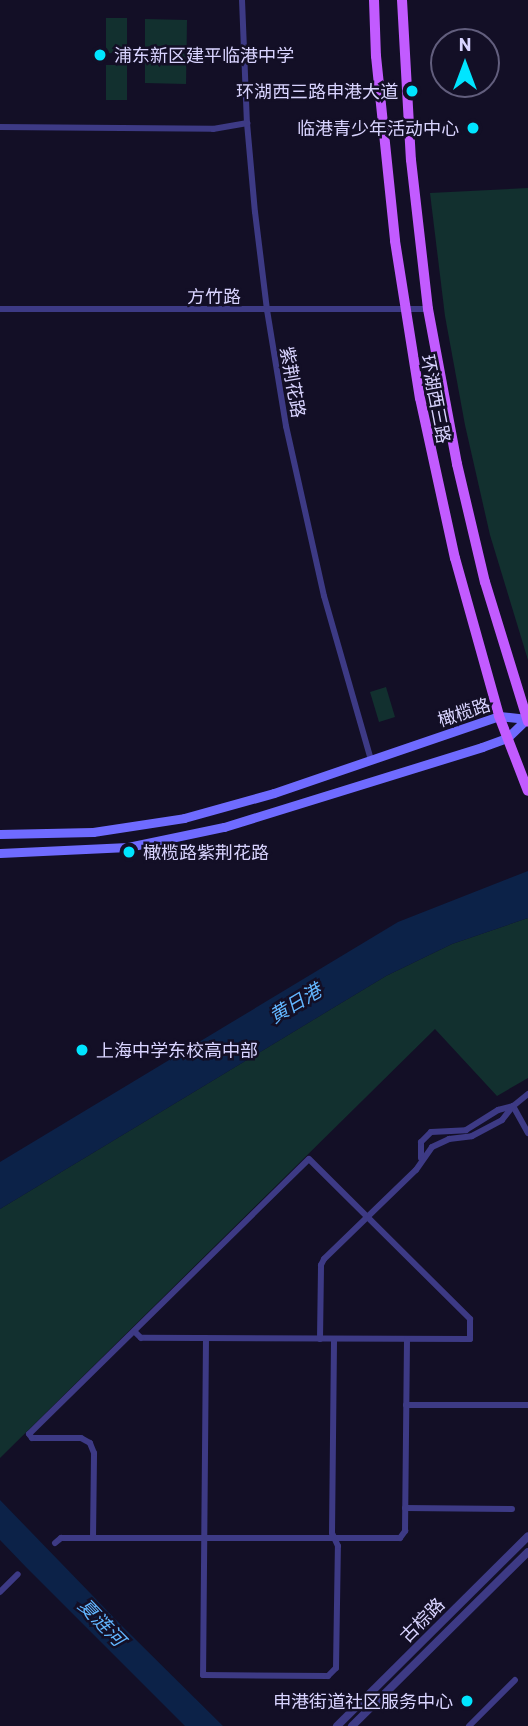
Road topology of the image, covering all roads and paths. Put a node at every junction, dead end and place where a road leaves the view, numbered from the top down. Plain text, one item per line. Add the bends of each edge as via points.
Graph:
1 (242, 0) edge
2 (373, 0) edge
3 (402, 0) edge
4 (247, 123) junction
5 (0, 127) edge
6 (0, 309) edge
7 (429, 309) junction
8 (267, 310) junction
9 (404, 310) junction
10 (499, 716) junction
11 (527, 720) edge
12 (507, 738) junction
13 (371, 760) junction
14 (528, 791) edge
15 (0, 834) edge
16 (0, 853) edge
17 (528, 1094) edge
18 (513, 1106) junction
19 (528, 1133) edge
20 (421, 1158) junction
21 (367, 1216) junction
22 (135, 1332) junction
23 (206, 1338) junction
24 (320, 1339) junction
25 (334, 1339) junction
26 (407, 1339) junction
27 (406, 1405) junction
28 (528, 1405) edge
29 (405, 1508) junction
30 (512, 1509) dead end
31 (528, 1536) edge
32 (93, 1538) junction
33 (204, 1539) junction
34 (335, 1539) junction
35 (55, 1543) dead end
36 (528, 1552) edge
37 (18, 1574) dead end
38 (0, 1592) edge
39 (515, 1680) dead end
40 (338, 1726) edge
41 (352, 1726) edge
42 (469, 1726) edge

1 - 4 street, 紫荆花路
2 - 9 main road, 环湖西三路
3 - 7 main road, 环湖西三路 via 411,160
4 - 5 street via 213,129
4 - 8 street, 紫荆花路
6 - 8 street, 方竹路
7 - 9 street, 方竹路
7 - 11 main road, 环湖西三路 via 457,464 485,582
8 - 9 street, 方竹路
8 - 13 street, 紫荆花路 via 316,559
9 - 10 main road, 环湖西三路 via 454,558
10 - 11 main road, 橄榄路
10 - 12 main road, 环湖西三路
10 - 13 main road, 橄榄路
11 - 12 main road
12 - 14 main road, 环湖西三路
12 - 16 main road via 225,827 173,839 87,851
13 - 15 main road, 橄榄路 via 184,818 93,832
17 - 18 street
18 - 19 street
18 - 20 street via 502,1120 472,1136 439,1142
18 - 20 street via 466,1129 431,1132 421,1142
20 - 21 street via 416,1170
21 - 22 street via 309,1159
21 - 24 street via 321,1265
21 - 26 street via 470,1319 470,1339
22 - 23 street via 141,1338
22 - 32 street via 29,1434 32,1438 81,1438 90,1443
23 - 24 street
23 - 33 street
24 - 25 street
25 - 26 street
25 - 34 street
26 - 27 street
27 - 28 street
27 - 29 street
29 - 30 street
29 - 34 street via 405,1531 400,1538
31 - 40 street, 古棕路
32 - 33 street
32 - 35 street via 61,1538
33 - 34 street
33 - 34 street via 203,1675 314,1676 328,1676 336,1668
36 - 41 street, 古棕路
37 - 38 street
39 - 42 street

